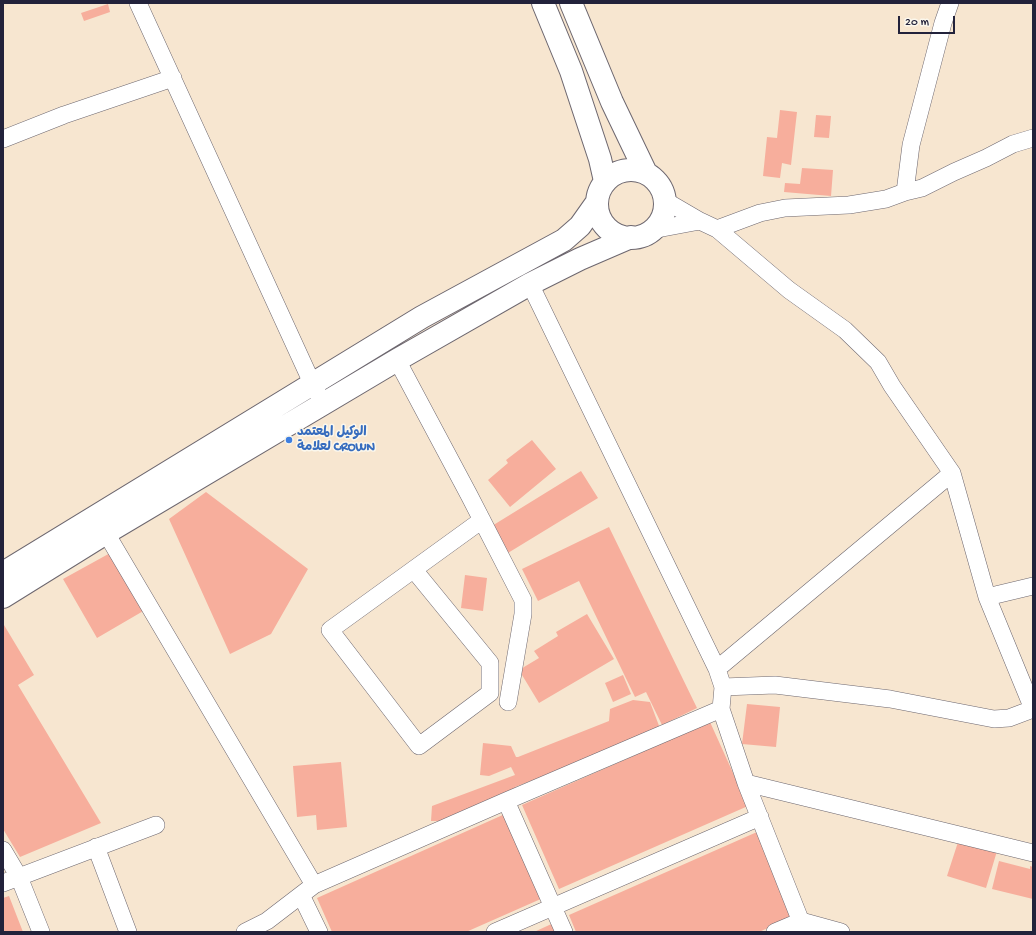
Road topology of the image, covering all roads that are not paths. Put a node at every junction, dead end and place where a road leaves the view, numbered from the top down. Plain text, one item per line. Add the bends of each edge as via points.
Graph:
1 (138, 3) edge
2 (543, 3) edge
3 (571, 3) edge
4 (950, 3) edge
5 (173, 78) junction
6 (1033, 138) edge
7 (3, 139) edge
8 (646, 174) junction
9 (605, 181) junction
10 (905, 192) junction
11 (664, 200) junction
12 (597, 202) junction
13 (700, 221) junction
14 (717, 229) junction
15 (652, 230) junction
16 (632, 238) junction
17 (530, 284) junction
18 (397, 360) junction
19 (312, 384) junction
20 (323, 403) junction
21 (952, 473) junction
22 (482, 520) junction
23 (106, 532) junction
24 (414, 570) junction
25 (3, 574) edge
26 (1033, 586) edge
27 (3, 597) edge
28 (987, 597) junction
29 (716, 669) junction
30 (723, 687) junction
31 (508, 702) dead end
32 (721, 709) junction
33 (1033, 709) edge
34 (746, 783) junction
35 (506, 801) junction
36 (760, 817) junction
37 (156, 825) dead end
38 (96, 847) junction
39 (3, 850) edge
40 (1033, 853) edge
41 (11, 880) edge
42 (307, 890) junction
43 (553, 907) junction
44 (268, 926) edge
45 (803, 926) edge
46 (41, 932) edge
47 (128, 932) edge
48 (245, 932) edge
49 (319, 932) edge
50 (495, 932) edge
51 (564, 932) edge
52 (775, 932) edge
53 (841, 932) edge

1 - 5 street
2 - 9 main road via 571,71
3 - 8 main road via 612,102
4 - 10 street via 911,145
5 - 7 street
5 - 19 street
6 - 10 street via 1013,144 922,188
8 - 9 main road via 624,170
8 - 11 main road via 658,184
9 - 12 main road via 599,191
10 - 14 street via 886,199 849,205 785,208 760,212
11 - 13 street
11 - 15 main road via 664,211 660,221
12 - 16 main road via 602,223 610,231
12 - 19 main road via 580,226 564,240 422,317
13 - 14 street
13 - 15 street
14 - 21 street via 789,290 845,330 878,362
15 - 16 main road
16 - 17 main road via 580,259
17 - 18 main road
17 - 29 street
18 - 20 main road
18 - 22 street
19 - 20 street
19 - 25 main road
20 - 23 main road
21 - 28 street
21 - 29 street
22 - 24 street
22 - 31 street via 523,600 523,614
23 - 27 main road
23 - 42 street
24 - 24 street via 330,630 418,746 490,693 490,663
26 - 28 street
28 - 33 street
29 - 30 street
30 - 32 street
30 - 33 street via 775,685 890,698 994,719 1010,718
32 - 34 street
32 - 35 street
34 - 36 street
34 - 40 street
35 - 42 street
35 - 43 street
36 - 43 street
36 - 45 street
37 - 38 street
38 - 41 street
38 - 47 street
39 - 41 street
41 - 46 street
42 - 44 street
42 - 49 street
43 - 50 street
43 - 51 street
44 - 48 street
45 - 52 street
45 - 53 street

